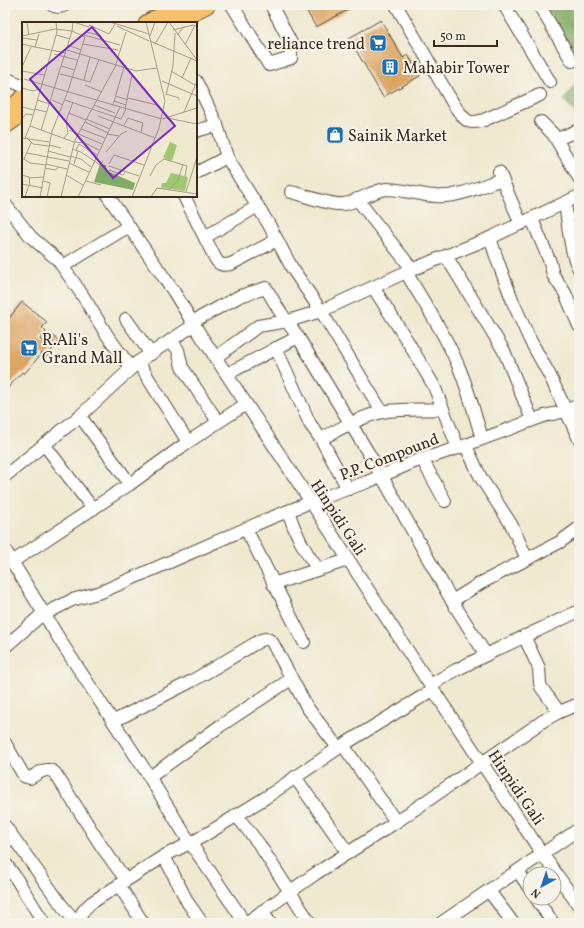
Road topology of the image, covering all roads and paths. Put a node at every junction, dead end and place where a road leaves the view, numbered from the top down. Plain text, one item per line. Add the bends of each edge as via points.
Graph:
1 (52, 5) edge
2 (64, 5) edge
3 (180, 5) edge
4 (207, 5) edge
5 (232, 5) edge
6 (271, 5) edge
7 (396, 5) edge
8 (504, 5) edge
9 (539, 5) edge
10 (148, 22) edge
11 (173, 22) edge
12 (572, 61) dead end
13 (6, 77) edge
14 (550, 82) dead end
15 (197, 83) edge
16 (22, 85) edge
17 (540, 95) dead end
18 (22, 99) edge
19 (5, 113) edge
20 (22, 114) edge
21 (540, 122) dead end
22 (216, 125) junction
23 (5, 126) edge
24 (579, 130) edge
25 (197, 131) edge
26 (557, 139) junction
27 (227, 157) junction
28 (197, 172) edge
29 (579, 178) edge
30 (291, 192) dead end
31 (579, 196) edge
32 (109, 197) edge
33 (185, 197) edge
34 (357, 200) junction
35 (565, 203) junction
36 (5, 204) edge
37 (258, 206) junction
38 (532, 218) junction
39 (521, 224) junction
40 (129, 226) junction
41 (206, 237) junction
42 (490, 238) junction
43 (277, 240) junction
44 (446, 256) junction
45 (63, 266) junction
46 (579, 269) edge
47 (409, 271) junction
48 (373, 287) junction
49 (321, 311) junction
50 (126, 319) dead end
51 (288, 321) junction
52 (193, 324) junction
53 (579, 326) edge
54 (298, 337) junction
55 (171, 340) junction
56 (276, 348) junction
57 (151, 354) junction
58 (215, 358) junction
59 (135, 365) junction
60 (227, 374) junction
61 (246, 404) junction
62 (579, 405) edge
63 (443, 409) junction
64 (566, 411) junction
65 (382, 412) junction
66 (80, 416) junction
67 (532, 420) junction
68 (218, 422) junction
69 (350, 424) junction
70 (482, 438) junction
71 (321, 439) junction
72 (579, 439) edge
73 (188, 442) junction
74 (44, 444) junction
75 (462, 447) junction
76 (422, 459) junction
77 (5, 476) edge
78 (382, 476) junction
79 (130, 484) junction
80 (348, 489) junction
81 (445, 501) dead end
82 (311, 502) junction
83 (93, 509) junction
84 (288, 511) junction
85 (579, 528) edge
86 (246, 529) junction
87 (5, 550) edge
88 (527, 559) junction
89 (348, 560) junction
90 (12, 562) junction
91 (318, 569) junction
92 (273, 584) junction
93 (452, 601) junction
94 (579, 611) edge
95 (44, 614) junction
96 (524, 636) junction
97 (304, 642) dead end
98 (5, 647) edge
99 (486, 655) junction
100 (291, 678) junction
101 (431, 688) junction
102 (579, 704) edge
103 (559, 712) junction
104 (114, 721) junction
105 (5, 742) edge
106 (340, 746) junction
107 (482, 763) junction
108 (150, 777) junction
109 (294, 777) junction
110 (236, 815) junction
111 (396, 822) junction
112 (5, 826) edge
113 (577, 832) edge
114 (190, 843) junction
115 (348, 853) junction
116 (543, 855) junction
117 (164, 856) junction
118 (5, 863) edge
119 (518, 872) junction
120 (522, 878) edge
121 (122, 882) junction
122 (290, 891) junction
123 (489, 891) junction
124 (541, 906) edge
125 (579, 906) edge
126 (262, 912) junction
127 (73, 922) edge
128 (44, 923) edge
129 (143, 923) edge
130 (202, 923) edge
131 (243, 923) edge
132 (246, 923) edge
133 (270, 923) edge
134 (310, 923) edge
135 (441, 923) edge
136 (513, 923) edge
137 (553, 923) edge

1 - 2 street via 60,8
3 - 10 main road
4 - 11 main road
5 - 6 street via 269,65 291,58 292,43
7 - 17 street via 454,105 470,122 484,120
8 - 14 street
9 - 12 street
13 - 16 street
15 - 22 street
18 - 19 main road
20 - 23 main road
21 - 26 street
22 - 25 street
22 - 27 street
24 - 26 street
26 - 29 street
27 - 28 street
27 - 37 street
30 - 34 street via 339,204
31 - 35 street
32 - 40 street, Hinpidi Gali
33 - 41 street
34 - 39 street via 386,189 445,196 462,193 500,175
34 - 47 street
35 - 38 street
35 - 46 street
36 - 45 street via 31,237
37 - 41 street
37 - 43 street
38 - 39 street
38 - 53 street via 553,275 566,293
39 - 42 street
40 - 45 street
40 - 52 street, Hinpidi Gali
41 - 43 street via 218,262 225,266
42 - 44 street
42 - 64 street via 513,302
43 - 49 street
44 - 47 street
44 - 67 street via 504,351
45 - 59 street via 107,335
47 - 48 street
47 - 70 street via 455,358 468,390
48 - 49 street
48 - 63 street via 428,374
49 - 51 street
49 - 65 street
50 - 57 street
51 - 52 street via 266,288 240,296
51 - 54 street
51 - 58 street via 252,329
52 - 55 street
52 - 58 street, Hinpidi Gali
54 - 56 street
54 - 69 street
55 - 57 street
55 - 68 street via 178,350 182,367
56 - 60 street
56 - 71 street via 310,424
57 - 59 street
58 - 60 street, Hinpidi Gali
59 - 66 street
59 - 73 street
60 - 61 street, Hinpidi Gali
61 - 68 street
61 - 82 street, Hinpidi Gali
62 - 64 street, P.P. Compound
63 - 65 street
63 - 75 street
64 - 67 street, P.P. Compound
64 - 72 street
65 - 69 street
66 - 74 street
66 - 79 street
67 - 70 street, P.P. Compound
68 - 73 street
69 - 71 street
69 - 78 street
70 - 75 street, P.P. Compound
71 - 80 street
73 - 79 street
74 - 77 street
74 - 83 street
75 - 76 street, P.P. Compound
75 - 88 street via 511,524
76 - 78 street, P.P. Compound
76 - 81 street
78 - 80 street, P.P. Compound
78 - 93 street
79 - 83 street
80 - 82 street, P.P. Compound
82 - 84 street, P.P. Compound
82 - 89 street, Hinpidi Gali
83 - 90 street
84 - 86 street, P.P. Compound
84 - 91 street via 298,538
85 - 88 street via 564,540
86 - 92 street
86 - 95 street, P.P. Compound via 101,592 72,600
87 - 90 street
88 - 93 street
89 - 91 street
89 - 101 street, Hinpidi Gali
90 - 95 street
91 - 92 street
92 - 97 street
93 - 99 street
94 - 96 street
95 - 98 street, P.P. Compound
95 - 104 street
96 - 99 street
96 - 103 street via 539,668 541,687
99 - 101 street via 456,670
100 - 104 street via 272,642 269,639 260,640 192,681
100 - 106 street via 307,706
100 - 108 street
101 - 106 street
101 - 107 street, Hinpidi Gali
102 - 103 street
103 - 107 street
104 - 108 street
105 - 121 street via 24,776 30,778 47,769 56,773
106 - 109 street
106 - 111 street
107 - 111 street
107 - 116 street, Hinpidi Gali
108 - 114 street
109 - 110 street
109 - 115 street
110 - 114 street
110 - 122 street
111 - 115 street
112 - 127 street
113 - 116 street
114 - 117 street
114 - 131 street
115 - 122 street
116 - 119 street
116 - 125 street, Hinpidi Gali
117 - 121 street
117 - 130 street via 188,903
118 - 128 street
119 - 120 street
119 - 123 street
121 - 127 street via 91,903 80,918
121 - 129 street
122 - 126 street
122 - 134 street
123 - 135 street
123 - 136 street
124 - 137 street
126 - 132 street
126 - 133 street

